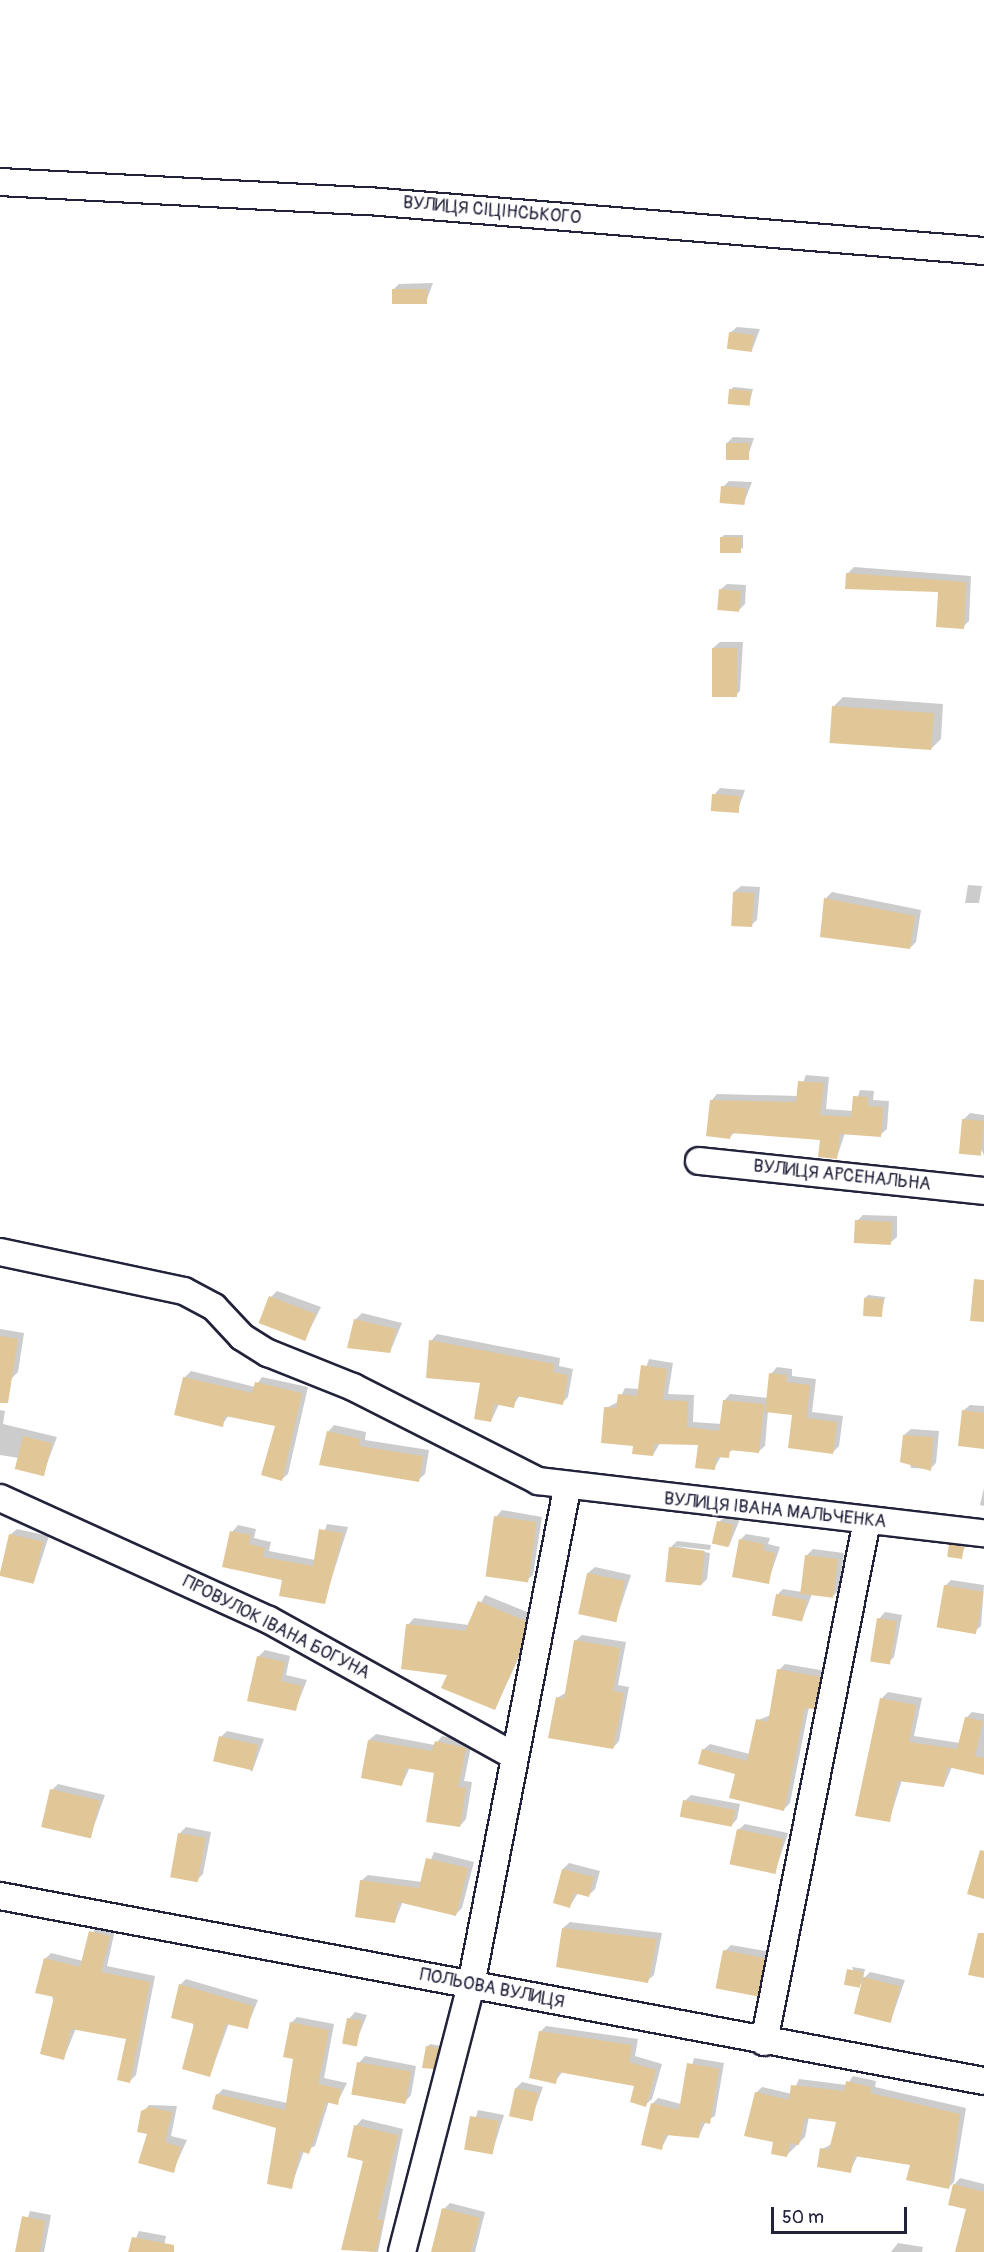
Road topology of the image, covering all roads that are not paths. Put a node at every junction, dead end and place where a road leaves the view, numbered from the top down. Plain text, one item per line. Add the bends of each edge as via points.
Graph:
1 (0, 183) edge
2 (984, 250) edge
3 (699, 1161) dead end
4 (984, 1191) edge
5 (0, 1252) edge
6 (567, 1488) junction
7 (0, 1498) edge
8 (867, 1521) junction
9 (984, 1533) edge
10 (513, 1755) junction
11 (0, 1896) edge
12 (471, 1985) junction
13 (764, 2042) junction
14 (984, 2081) edge
15 (402, 2252) edge

1 - 2 street, ВУЛИЦЯ СІЦІНСЬКОГО via 368,201
3 - 4 street, ВУЛИЦЯ АРСЕНАЛЬНА
5 - 6 street, ВУЛИЦЯ ІВАНА МАЛЬЧЕНКА via 184,1291 214,1307 242,1337 268,1353 353,1387 538,1481
6 - 8 street, ВУЛИЦЯ ІВАНА МАЛЬЧЕНКА
6 - 10 street
7 - 10 street, ПРОВУЛОК ІВАНА БОГУНА via 269,1620
8 - 9 street, ВУЛИЦЯ ІВАНА МАЛЬЧЕНКА
8 - 13 street
10 - 12 street
11 - 12 street, ПОЛЬОВА ВУЛИЦЯ
12 - 13 street, ПОЛЬОВА ВУЛИЦЯ
12 - 15 street
13 - 14 street, ПОЛЬОВА ВУЛИЦЯ

